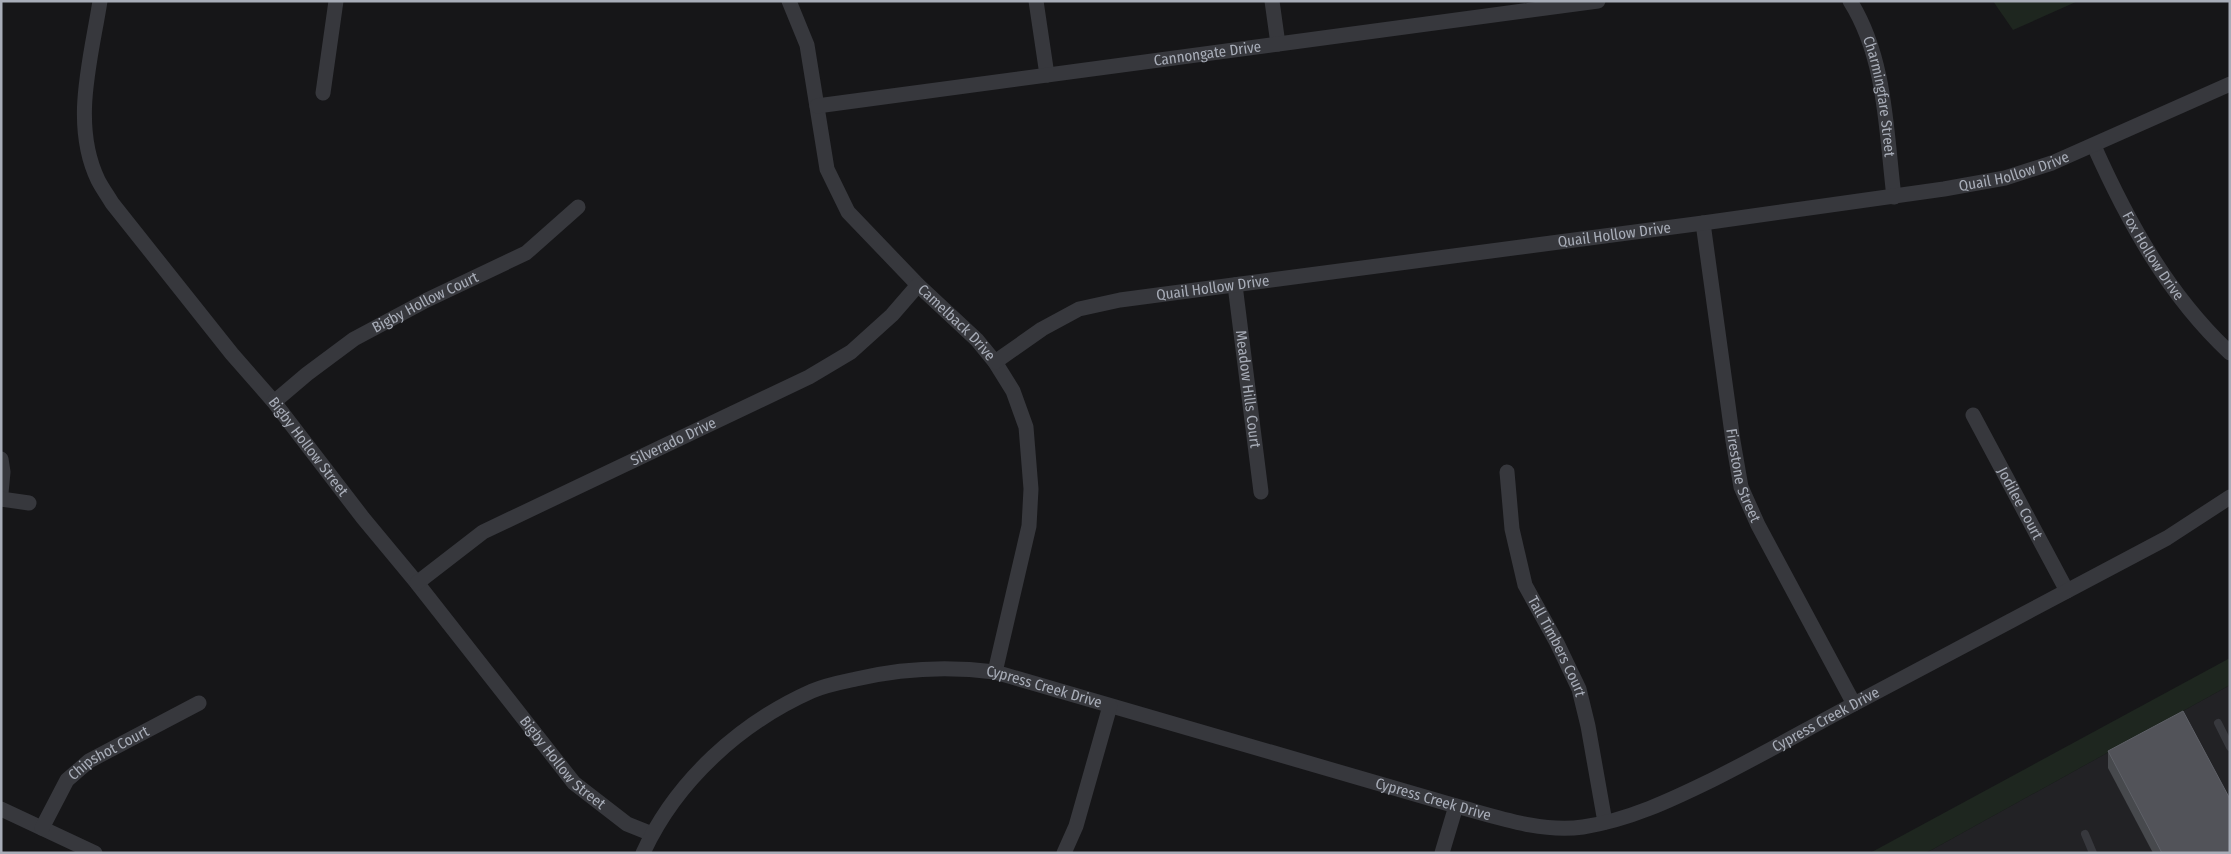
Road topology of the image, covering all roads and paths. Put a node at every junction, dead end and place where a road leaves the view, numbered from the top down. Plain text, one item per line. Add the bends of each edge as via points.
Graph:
1 (100, 1) edge
2 (336, 1) edge
3 (789, 1) edge
4 (1036, 1) edge
5 (1272, 1) edge
6 (1598, 1) edge
7 (1850, 1) edge
8 (1507, 8) edge
9 (1278, 44) junction
10 (1047, 75) junction
11 (2230, 84) edge
12 (323, 93) dead end
13 (817, 106) junction
14 (2094, 146) junction
15 (1894, 196) junction
16 (578, 206) dead end
17 (1703, 223) junction
18 (918, 285) junction
19 (1235, 285) junction
20 (2230, 353) edge
21 (995, 362) junction
22 (274, 402) junction
23 (1973, 415) dead end
24 (1, 459) edge
25 (1507, 472) dead end
26 (1262, 492) dead end
27 (1, 493) edge
28 (2230, 497) edge
29 (1, 499) edge
30 (28, 503) dead end
31 (417, 583) junction
32 (2067, 591) junction
33 (995, 672) junction
34 (199, 703) dead end
35 (1854, 704) junction
36 (1110, 706) junction
37 (2218, 723) dead end
38 (2230, 747) edge
39 (1456, 806) junction
40 (1, 809) edge
41 (1605, 822) junction
42 (42, 828) junction
43 (652, 834) junction
44 (2085, 834) dead end
45 (95, 853) edge
46 (643, 853) edge
47 (1064, 853) edge
48 (1442, 853) edge
49 (2093, 853) edge

1 - 22 street, Bigby Hollow Street via 84,121 88,150 98,180 148,250
2 - 12 street
3 - 13 street, Camelback Drive via 807,45
4 - 10 street
5 - 9 street
6 - 8 street, Cannongate Drive
7 - 15 street, Charmingfare Street via 1870,44 1879,77
8 - 9 street, Cannongate Drive
9 - 10 street, Cannongate Drive
10 - 13 street, Cannongate Drive
11 - 14 street, Quail Hollow Drive
13 - 18 street, Camelback Drive via 827,169 848,212
14 - 15 street, Quail Hollow Drive via 2052,164 2005,178
14 - 20 street, Fox Hollow Drive via 2116,194 2154,261 2198,322
15 - 17 street, Quail Hollow Drive
16 - 22 street, Bigby Hollow Court via 526,253 354,339
17 - 19 street, Quail Hollow Drive
17 - 35 street, Firestone Street via 1741,487
18 - 21 street, Camelback Drive via 977,340
18 - 31 street, Silverado Drive via 892,315 851,352 809,377 483,532
19 - 21 street, Quail Hollow Drive via 1120,300 1079,309 1042,329
19 - 26 street, Meadow Hills Court
21 - 33 street, Camelback Drive via 1013,391 1026,427 1031,489 1029,526
22 - 31 street, Bigby Hollow Street
23 - 32 street, Jodilee Court
24 - 27 street
25 - 41 street, Tall Timbers Court via 1512,529 1525,585 1580,689
28 - 32 street, Cypress Creek Drive via 2167,538
29 - 30 street
31 - 43 street, Bigby Hollow Street via 574,783 628,824
32 - 35 street, Cypress Creek Drive
33 - 36 street, Cypress Creek Drive
33 - 43 street, Cypress Creek Drive via 960,667 914,669 879,674 813,691 742,731 677,795
34 - 42 street, Chipshot Court via 89,761 67,780
35 - 41 street, Cypress Creek Drive via 1756,758 1670,800
36 - 39 street, Cypress Creek Drive
36 - 47 street via 1076,826
37 - 38 lane
39 - 41 street, Cypress Creek Drive via 1521,824 1555,828
39 - 48 street
40 - 42 street
42 - 45 street
43 - 46 street, Cypress Creek Drive
44 - 49 lane

